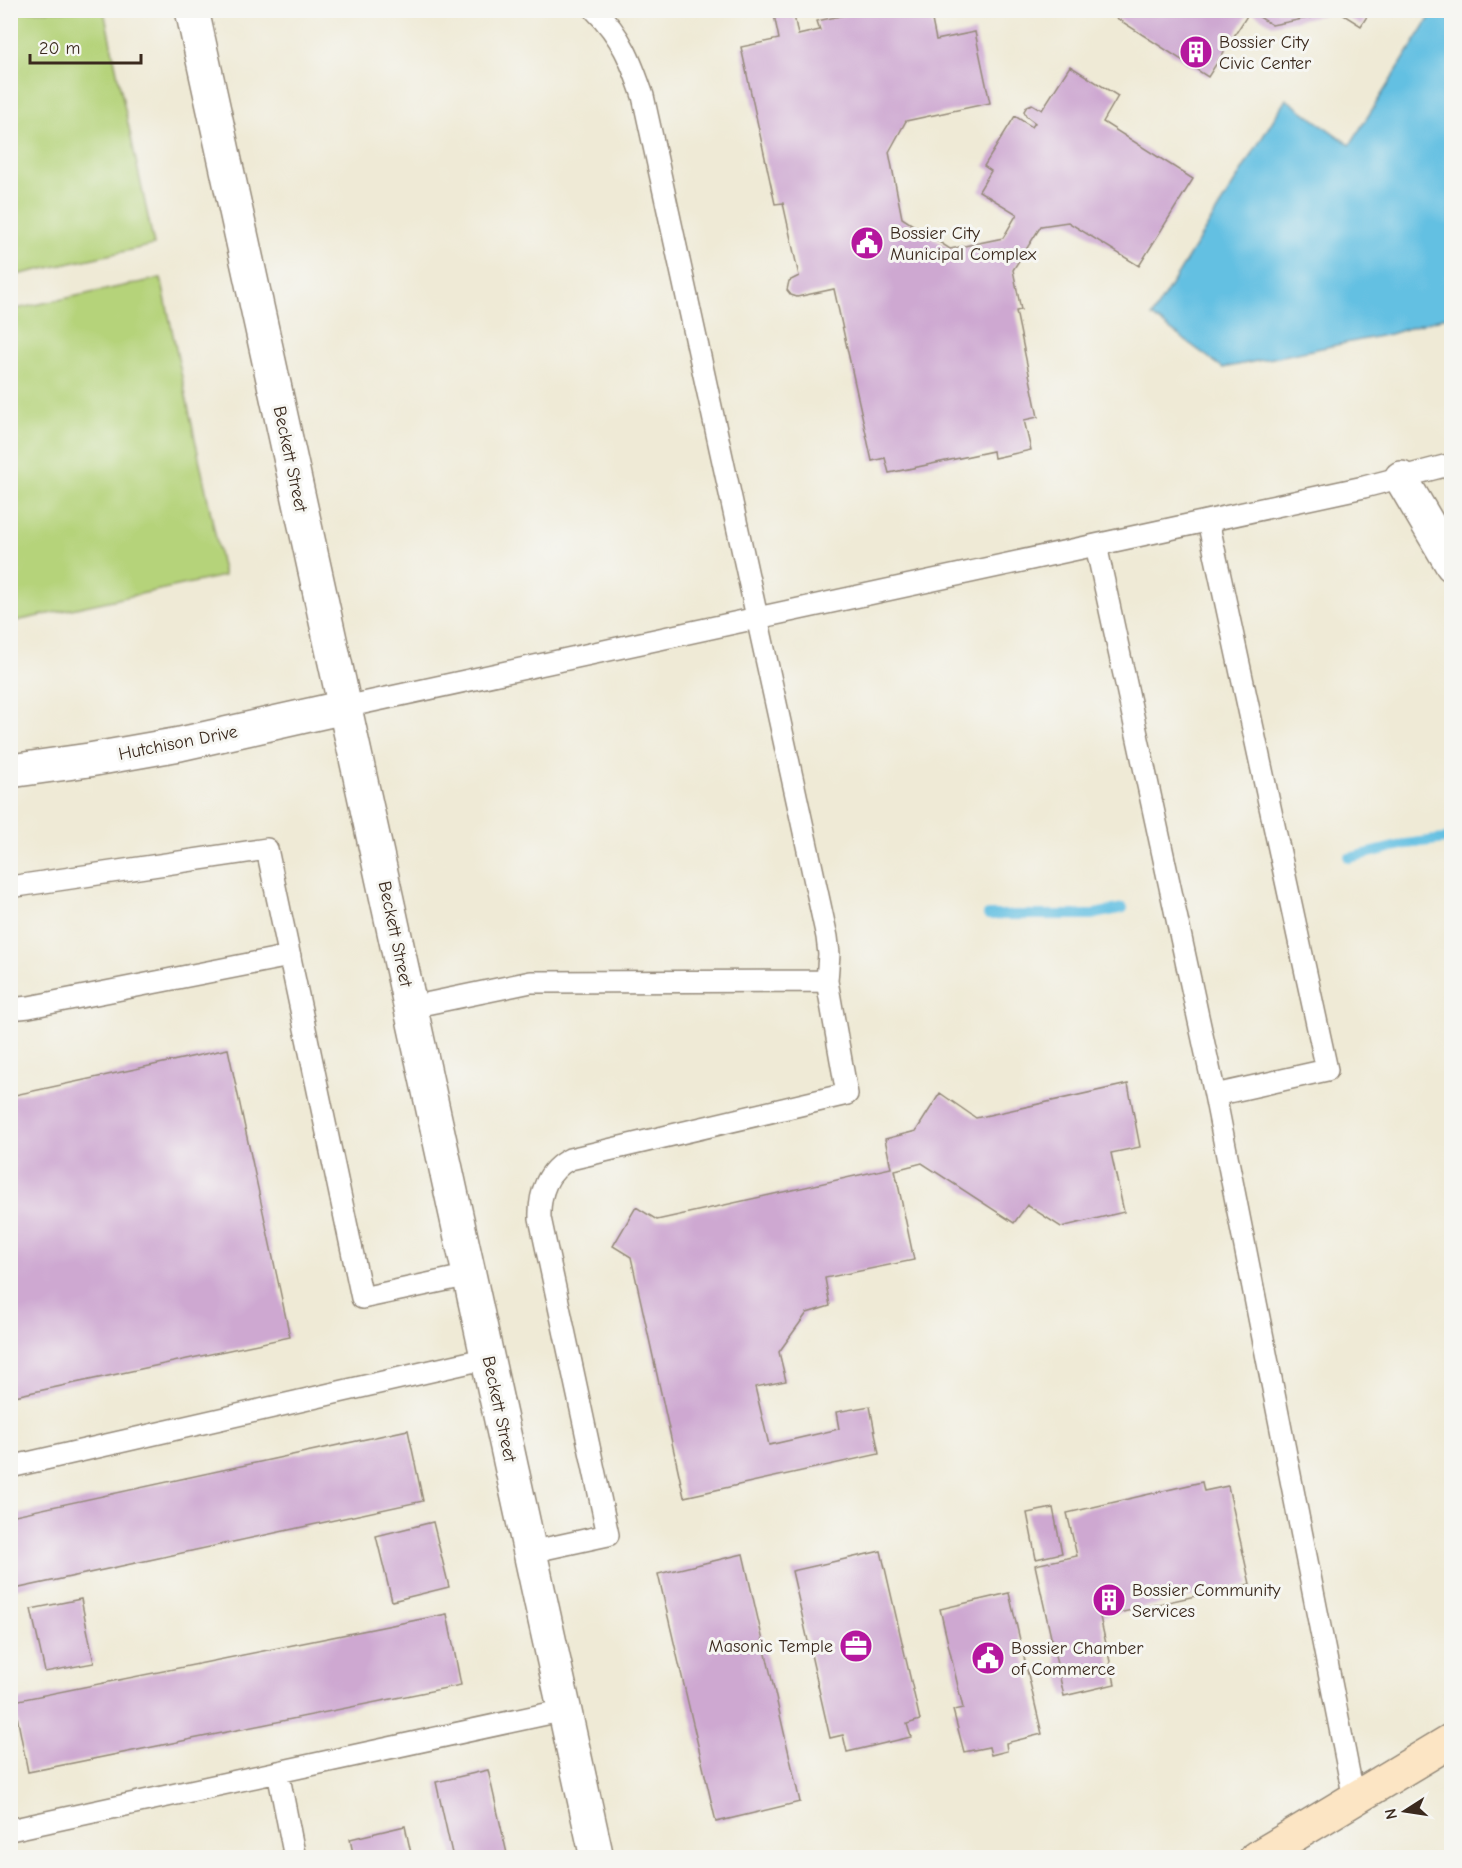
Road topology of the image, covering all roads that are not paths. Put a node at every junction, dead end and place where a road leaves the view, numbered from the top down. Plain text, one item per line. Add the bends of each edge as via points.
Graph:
1 (192, 10) edge
2 (595, 10) edge
3 (1452, 464) edge
4 (1401, 478) junction
5 (1208, 520) junction
6 (1096, 545) junction
7 (1452, 565) edge
8 (757, 618) junction
9 (345, 707) junction
10 (10, 771) edge
11 (10, 887) edge
12 (290, 956) junction
13 (827, 981) junction
14 (411, 1007) junction
15 (10, 1009) edge
16 (1215, 1095) junction
17 (470, 1275) junction
18 (488, 1358) junction
19 (10, 1467) edge
20 (530, 1552) junction
21 (566, 1710) junction
22 (1452, 1740) edge
23 (278, 1772) junction
24 (1354, 1798) junction
25 (10, 1830) edge
26 (295, 1857) edge
27 (597, 1857) edge
28 (1256, 1857) edge

1 - 9 street, Beckett Street
2 - 8 lane via 620,40 643,96
3 - 4 lane
4 - 5 lane
4 - 7 street
5 - 6 lane
5 - 16 lane via 1327,1070
6 - 8 lane
6 - 16 lane
8 - 9 lane
8 - 13 lane via 827,937
9 - 10 street, Hutchison Drive via 180,744
9 - 14 street, Beckett Street
11 - 12 lane via 267,849
12 - 15 lane
12 - 17 lane via 362,1298
13 - 14 lane via 531,982
13 - 20 lane via 847,1094 570,1159 558,1164 542,1191 540,1218 608,1535
14 - 17 street, Beckett Street
16 - 24 lane
17 - 18 street, Beckett Street
18 - 19 lane
18 - 20 street, Beckett Street
20 - 21 street, Beckett Street
21 - 23 lane
21 - 27 street, Beckett Street
22 - 24 main road
23 - 25 lane
23 - 26 lane
24 - 28 main road

